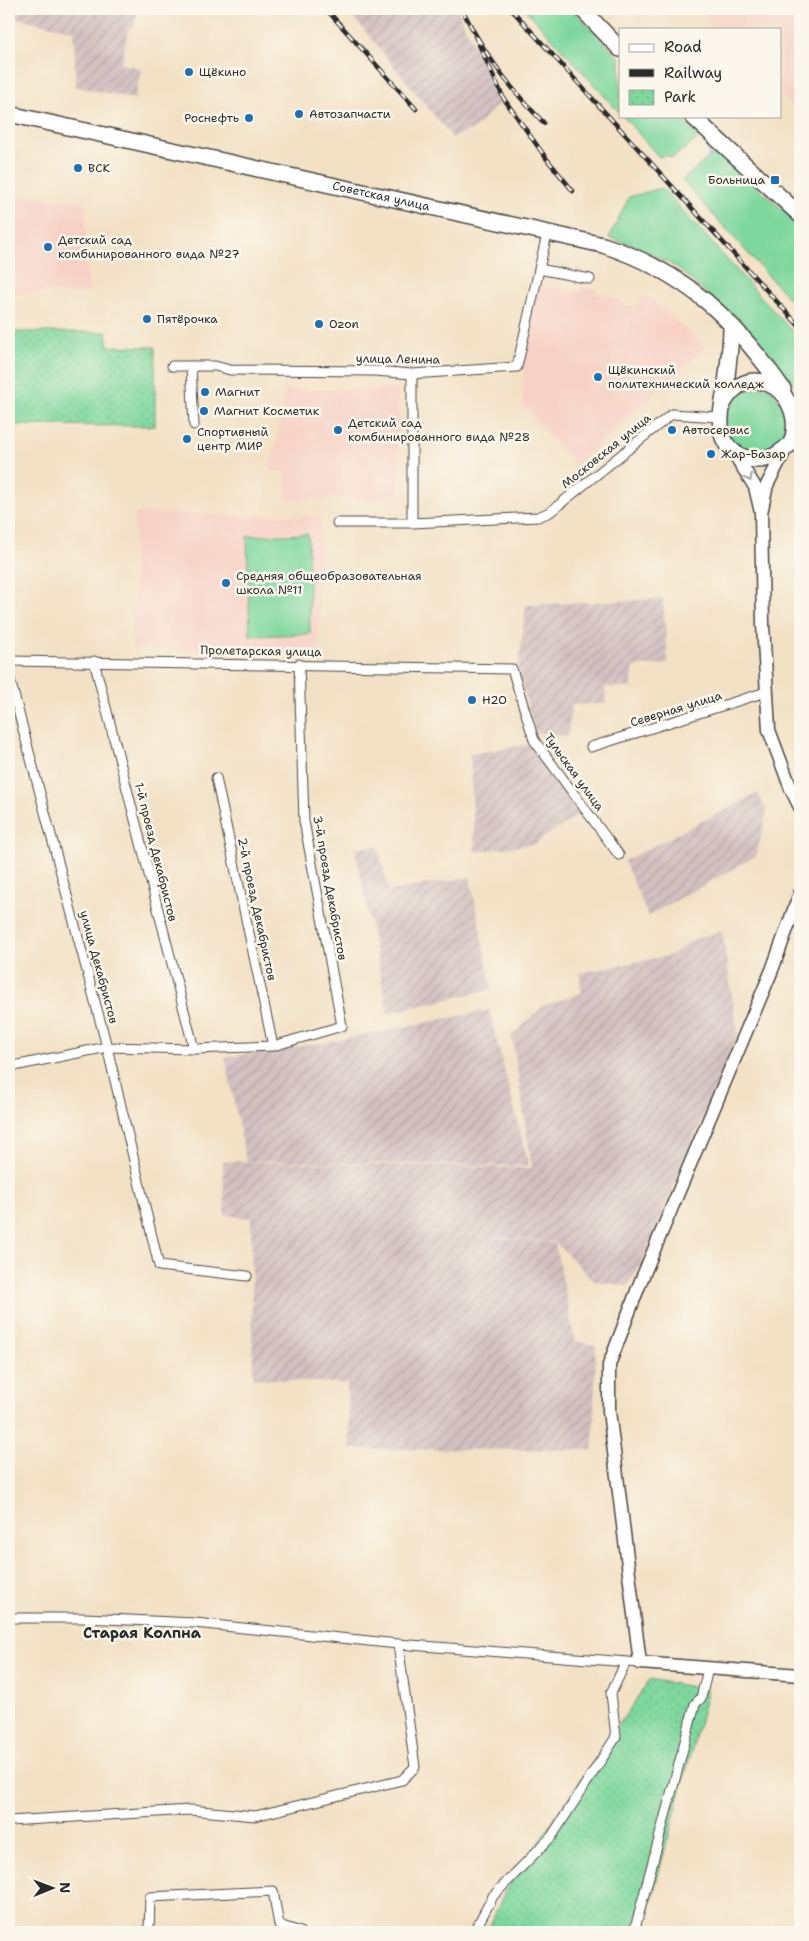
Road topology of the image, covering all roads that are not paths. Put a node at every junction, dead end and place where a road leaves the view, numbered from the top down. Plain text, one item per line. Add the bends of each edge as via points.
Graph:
1 (582, 9) edge
2 (619, 48) edge
3 (9, 114) edge
4 (694, 118) edge
5 (800, 215) edge
6 (547, 234) junction
7 (539, 269) junction
8 (590, 279) dead end
9 (731, 327) junction
10 (172, 366) dead end
11 (191, 366) junction
12 (412, 374) junction
13 (791, 395) edge
14 (720, 414) junction
15 (194, 425) dead end
16 (792, 444) edge
17 (729, 446) junction
18 (761, 513) junction
19 (337, 523) dead end
20 (412, 523) junction
21 (9, 661) edge
22 (94, 661) junction
23 (299, 664) junction
24 (512, 669) joint
25 (9, 676) edge
26 (766, 692) junction
27 (591, 748) dead end
28 (216, 778) dead end
29 (800, 807) edge
30 (619, 855) dead end
31 (800, 893) edge
32 (273, 1046) junction
33 (107, 1048) junction
34 (194, 1049) junction
35 (9, 1067) edge
36 (247, 1276) dead end
37 (9, 1618) edge
38 (398, 1644) junction
39 (626, 1662) junction
40 (640, 1662) junction
41 (708, 1669) junction
42 (800, 1675) edge
43 (9, 1821) edge
44 (149, 1932) edge
45 (300, 1932) edge
46 (474, 1932) edge
47 (634, 1932) edge

1 - 2 main road
3 - 6 main road, Советская улица
4 - 5 main road
6 - 7 street, улица Ленина
6 - 9 main road, Советская улица via 603,245 636,256 689,286
7 - 8 street
7 - 12 street, улица Ленина via 517,367
9 - 13 main road, Советская улица
9 - 14 main road
10 - 11 street, улица Ленина
11 - 12 street, улица Ленина via 230,370
11 - 15 street
12 - 20 street
13 - 14 main road via 762,381 746,383 733,390
13 - 16 main road via 798,416
14 - 17 main road via 721,433
14 - 20 street, Московская улица via 672,414 550,512 538,517
16 - 17 main road via 771,458 756,460 741,456
16 - 18 street via 767,486
17 -> 18 street via 755,487
18 - 26 street
19 - 20 street, Московская улица
21 - 22 street, Пролетарская улица
22 - 23 street, Пролетарская улица
22 - 34 street, 1-й проезд Декабристов
23 - 24 street, Пролетарская улица
23 - 32 street, 3-й проезд Декабристов via 304,821 342,1026
24 - 30 street, Тульская улица via 534,740
25 - 33 street, улица Декабристов
26 - 27 street, Северная улица
26 - 29 street via 769,730
28 - 32 street, 2-й проезд Декабристов
31 - 40 street via 772,970 609,1364 609,1411
32 - 34 street
33 - 34 street
33 - 35 street
33 - 36 street, улица Декабристов via 159,1266
37 - 38 street via 196,1623
38 - 39 street
38 - 43 street via 415,1767 402,1780 255,1816 190,1810
39 - 40 street
39 - 46 street via 611,1693 616,1736 552,1836 493,1896
40 - 41 street
41 - 42 street
41 - 47 street via 701,1698 695,1704
44 - 45 street via 150,1897 273,1891 279,1925

